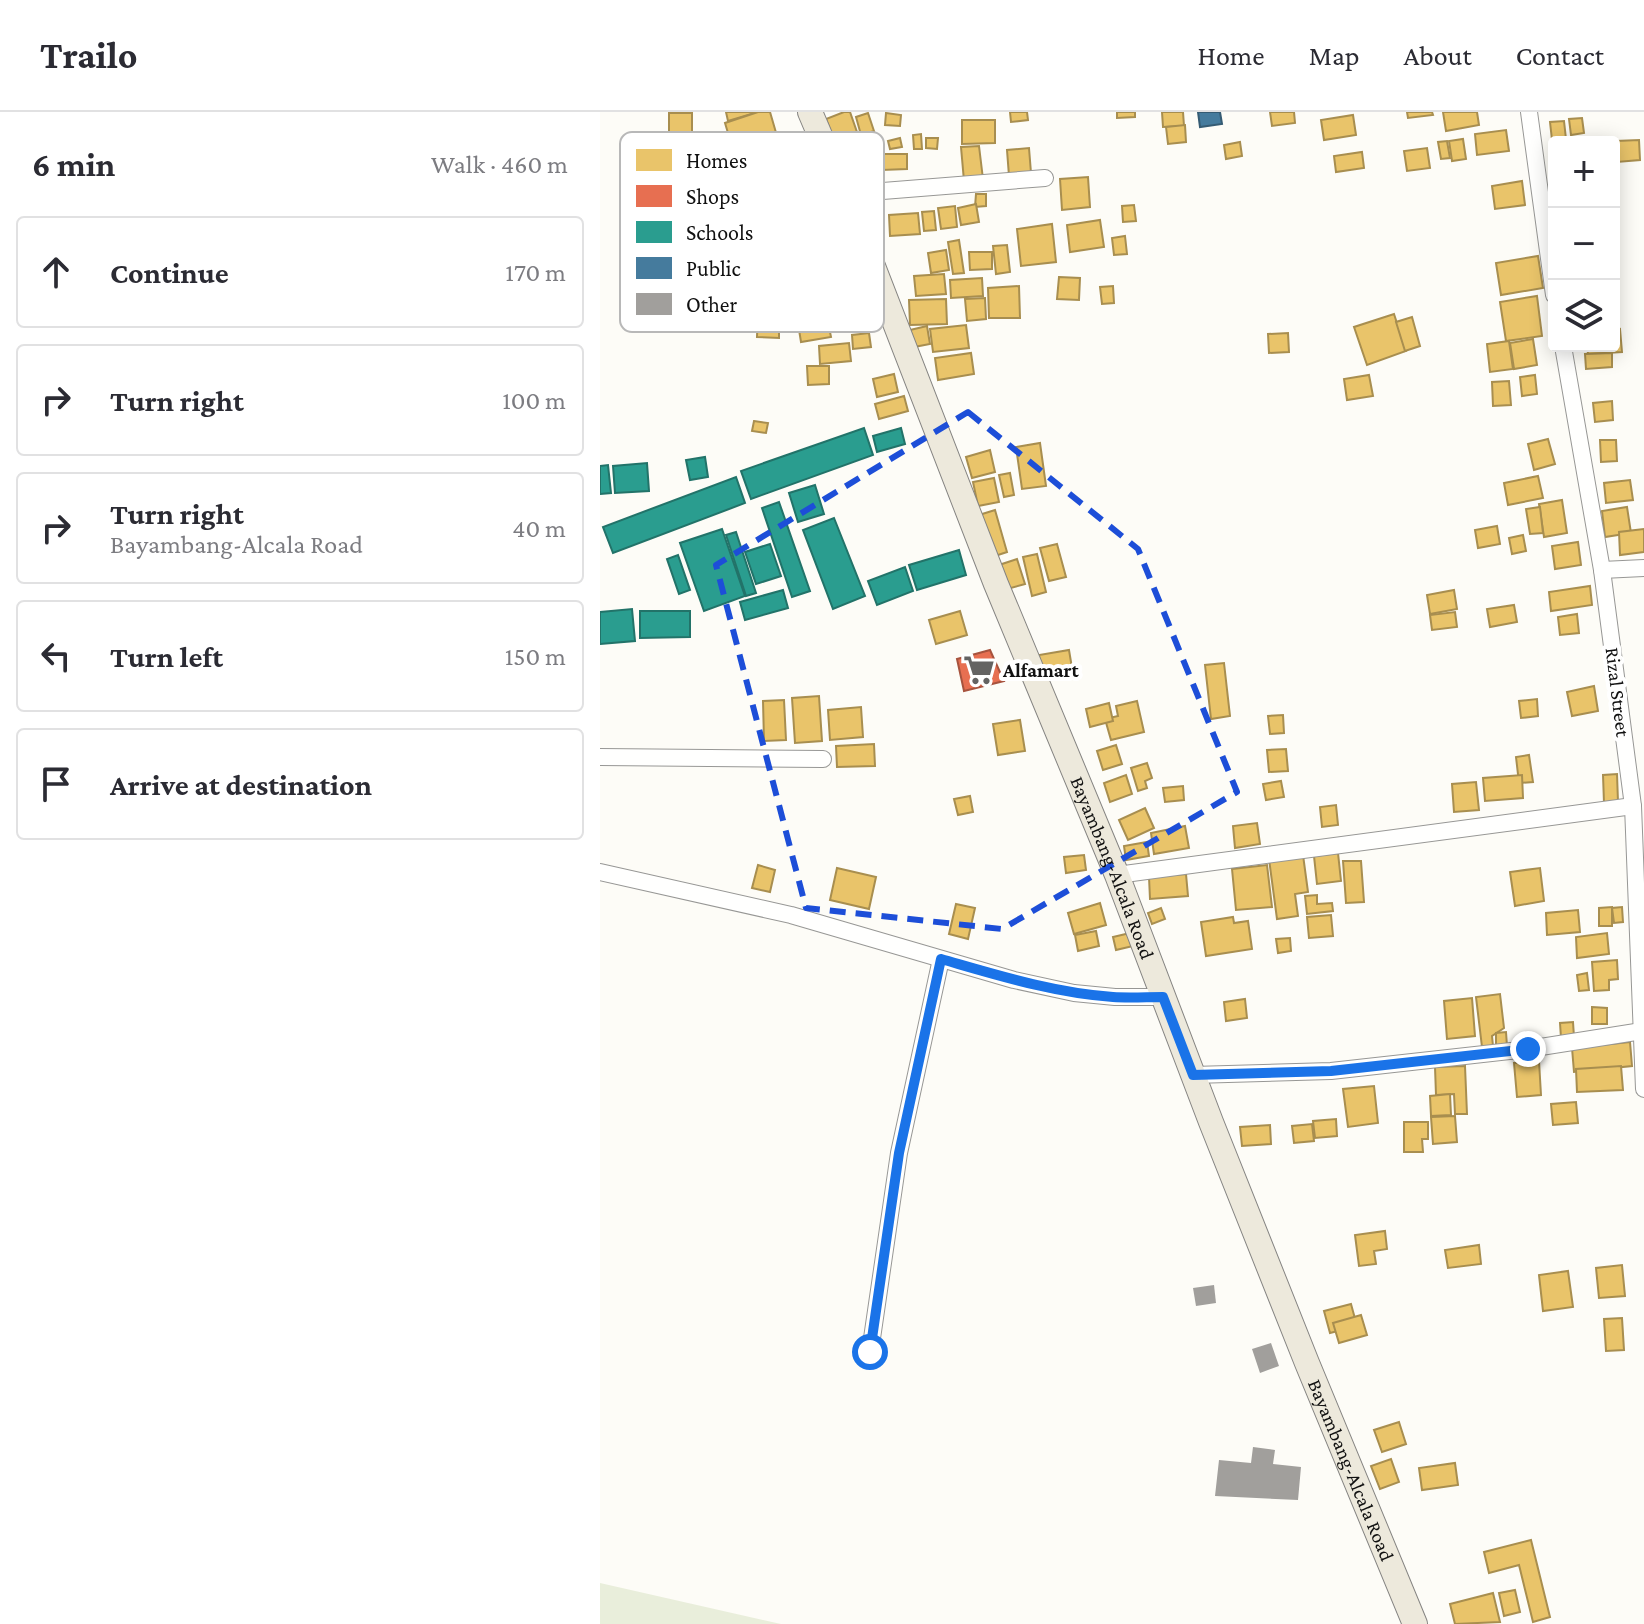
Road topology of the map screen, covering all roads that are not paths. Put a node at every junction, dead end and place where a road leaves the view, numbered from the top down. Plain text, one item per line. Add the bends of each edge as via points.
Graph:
1 (810, 112) edge
2 (1529, 112) edge
3 (819, 132) edge
4 (1045, 178) dead end
5 (884, 191) edge
6 (1552, 280) edge
7 (884, 295) edge
8 (1564, 352) edge
9 (1644, 568) edge
10 (1602, 570) junction
11 (600, 757) edge
12 (823, 759) dead end
13 (1633, 806) junction
14 (600, 872) edge
15 (1117, 875) junction
16 (941, 959) junction
17 (1163, 997) junction
18 (1642, 1031) junction
19 (1193, 1075) junction
20 (1644, 1089) edge
21 (870, 1352) dead end
22 (1415, 1624) edge

1 - 3 main road, Bayambang-Alcala Road
2 - 6 street
4 - 5 street
7 - 15 main road, Bayambang-Alcala Road
8 - 10 street, Rizal Street
9 - 10 street
10 - 13 street, Rizal Street
11 - 12 street
13 - 15 street
13 - 18 street, Rizal Street
14 - 16 street via 791,915
15 - 17 main road, Bayambang-Alcala Road
16 - 17 street via 1074,993
16 - 21 street via 899,1153
17 - 19 main road, Bayambang-Alcala Road
18 - 19 street via 1331,1071
18 - 20 street, Rizal Street
19 - 22 main road, Bayambang-Alcala Road

